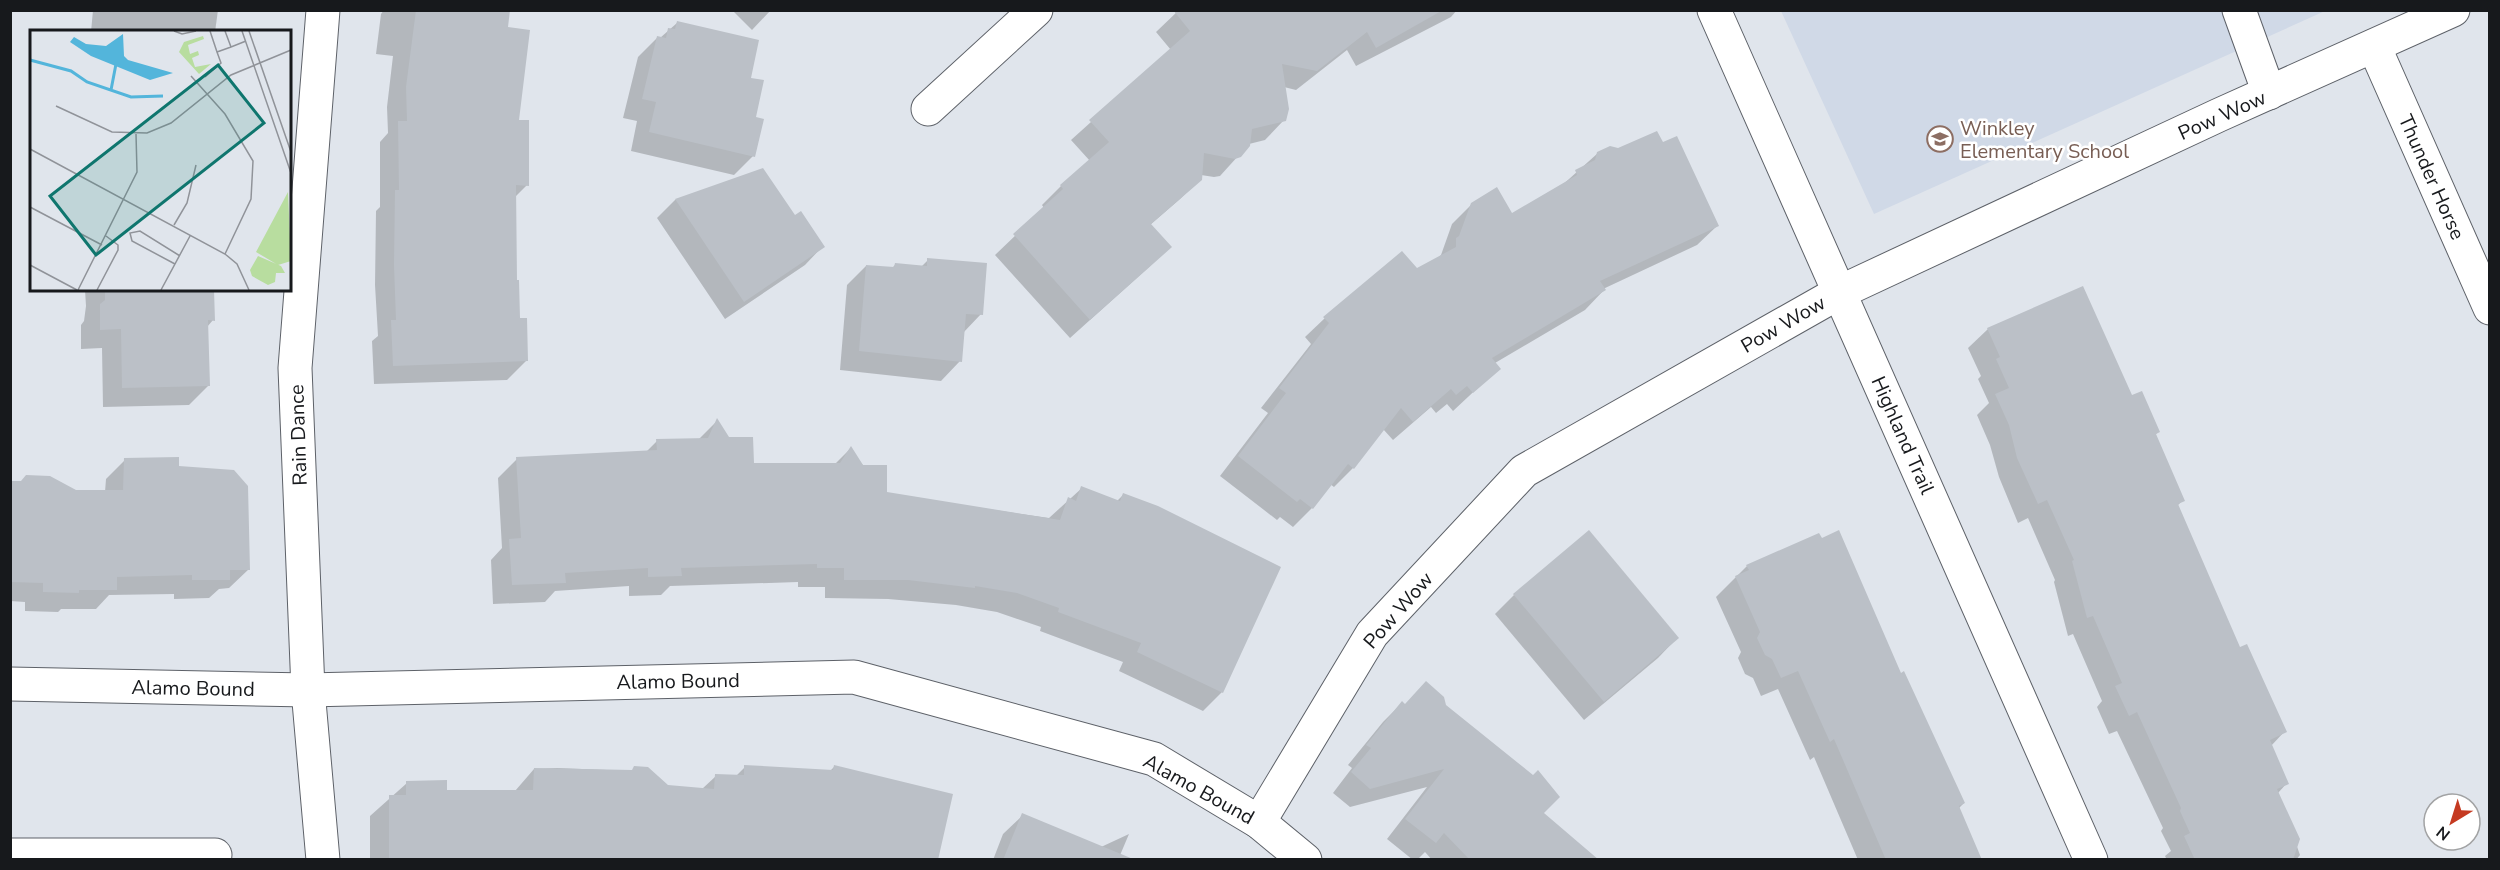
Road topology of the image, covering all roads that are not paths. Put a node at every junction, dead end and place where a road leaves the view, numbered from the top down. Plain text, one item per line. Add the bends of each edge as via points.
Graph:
1 (323, 10) edge
2 (1036, 10) edge
3 (1714, 10) edge
4 (2239, 10) edge
5 (2453, 10) edge
6 (2374, 46) junction
7 (2269, 93) junction
8 (928, 109) dead end
9 (1840, 292) junction
10 (2490, 308) edge
11 (10, 684) edge
12 (308, 690) junction
13 (1259, 822) junction
14 (10, 855) edge
15 (215, 855) dead end
16 (323, 860) edge
17 (1305, 860) edge
18 (2091, 860) edge

1 - 12 street, Rain Dance via 295,368
2 - 8 street
3 - 9 street, Highland Trail
4 - 7 street
5 - 6 street, Pow Wow
6 - 7 street, Pow Wow
6 - 10 street, Thunder Horse
7 - 9 street, Pow Wow
9 - 13 street, Pow Wow via 1524,471 1372,634
9 - 18 street, Highland Trail
11 - 12 street, Alamo Bound
12 - 13 street, Alamo Bound via 854,677 1154,759
12 - 16 street, Rain Dance
13 - 17 street, Alamo Bound
14 - 15 street

